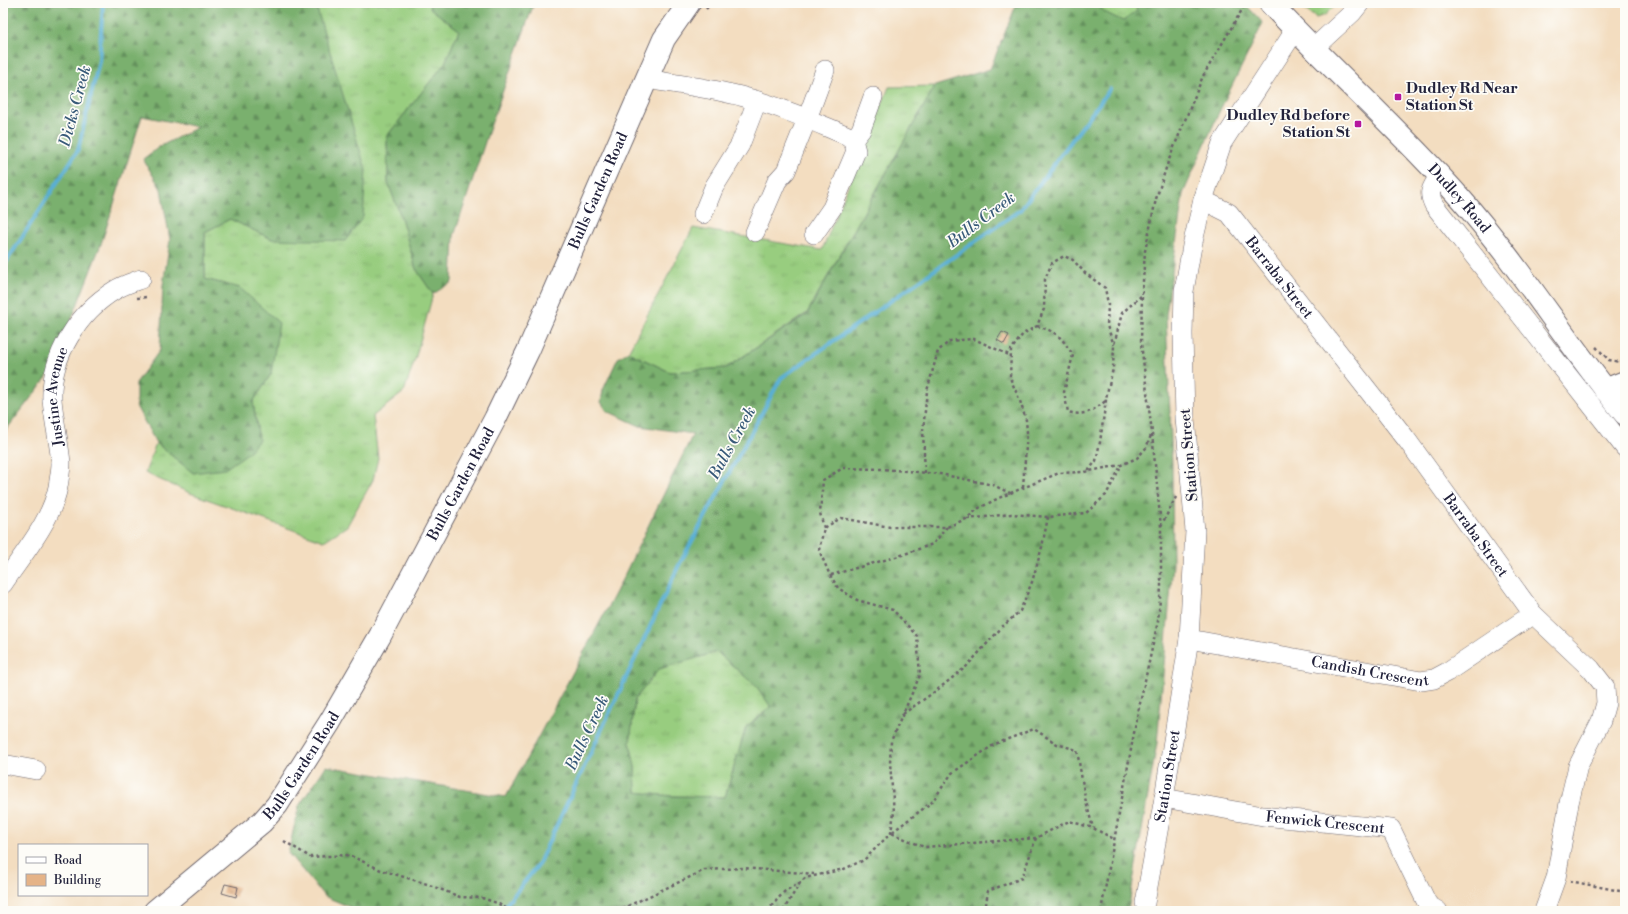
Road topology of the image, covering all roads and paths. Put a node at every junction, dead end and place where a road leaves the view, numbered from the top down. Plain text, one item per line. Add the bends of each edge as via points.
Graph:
1 (689, 3) edge
2 (1246, 3) edge
3 (1360, 3) edge
4 (1272, 4) edge
5 (1296, 29) junction
6 (1315, 47) junction
7 (825, 70) dead end
8 (647, 79) junction
9 (873, 97) dead end
10 (758, 101) junction
11 (807, 119) junction
12 (853, 140) junction
13 (1203, 200) junction
14 (703, 214) dead end
15 (755, 232) dead end
16 (814, 234) dead end
17 (141, 279) dead end
18 (1142, 296) junction
19 (1037, 326) junction
20 (1592, 342) dead end
21 (1114, 345) junction
22 (1011, 356) junction
23 (1625, 363) edge
24 (1625, 382) edge
25 (1597, 396) junction
26 (1107, 400) junction
27 (1625, 414) edge
28 (1152, 433) junction
29 (1625, 448) edge
30 (1121, 466) junction
31 (1088, 471) junction
32 (925, 473) junction
33 (1191, 478) junction
34 (1023, 487) junction
35 (1011, 493) junction
36 (1048, 517) junction
37 (966, 519) junction
38 (1161, 526) junction
39 (947, 527) junction
40 (824, 528) junction
41 (830, 576) junction
42 (3, 584) edge
43 (1533, 614) junction
44 (1189, 639) junction
45 (903, 714) junction
46 (3, 764) edge
47 (36, 770) dead end
48 (1164, 798) junction
49 (1093, 828) junction
50 (891, 833) junction
51 (1036, 838) junction
52 (1114, 839) junction
53 (284, 841) dead end
54 (817, 874) junction
55 (1556, 878) junction
56 (801, 882) junction
57 (1625, 892) edge
58 (1145, 903) dead end
59 (155, 911) edge
60 (511, 911) edge
61 (617, 911) edge
62 (767, 911) edge
63 (783, 911) edge
64 (985, 911) edge
65 (1101, 911) edge
66 (1438, 911) edge
67 (1544, 911) edge

1 - 8 main road, Bulls Garden Road via 664,39
2 - 18 path via 1203,76 1168,162 1156,199 1147,244
3 - 6 street
4 - 5 main road, Dudley Road
5 - 6 main road, Dudley Road
5 - 13 street, Station Street via 1222,143
6 - 25 main road, Dudley Road via 1459,197 1497,243
7 - 11 street
8 - 10 street via 718,91
8 - 59 main road, Bulls Garden Road via 528,351 495,419 380,636 330,722 277,805 262,822
9 - 12 street via 861,130
10 - 11 street
10 - 14 street via 740,145 714,187
11 - 12 street
11 - 15 street via 786,171 777,181
12 - 16 street via 856,151 840,190 832,208
13 - 33 street, Station Street via 1184,291 1185,418
13 - 43 street, Barraba Street via 1229,213 1407,440
17 - 42 street, Justine Avenue via 116,289 92,307 72,332 60,355 52,398 61,464 57,489 49,515
18 - 21 path via 1122,313
18 - 28 path via 1140,342
19 - 21 path via 1044,309 1045,279 1052,263 1064,256 1073,260 1105,288 1108,326
19 - 22 path via 1023,334 1011,350
19 - 26 path via 1048,329 1063,339 1073,355 1064,392 1068,412 1088,413
20 - 23 path via 1609,360
21 - 26 path via 1113,369
22 - 32 path via 974,339 950,341 938,351 927,391 923,431
22 - 34 path via 1010,378 1026,420
24 - 25 main road
25 - 27 main road, Dudley Road
25 - 29 street
26 - 31 path via 1096,460
28 - 30 path via 1146,448 1137,458
28 - 38 path
30 - 31 path
30 - 36 path via 1106,495 1086,513
31 - 34 path via 1059,473
32 - 35 path via 992,485
32 - 40 path via 843,468 823,480 820,513
33 - 38 path via 1176,496
33 - 44 street, Station Street via 1196,531
34 - 35 path
35 - 37 path via 979,508
36 - 37 path via 1011,514
36 - 45 path via 1032,582 1020,611 966,667
37 - 39 path
38 - 52 path via 1158,621
39 - 40 path via 890,526 841,518
39 - 41 path via 933,544
40 - 41 path via 819,550
41 - 45 path via 838,588 857,600 893,610 917,636 920,675
43 - 44 street, Candish Crescent via 1448,672 1434,679 1421,681
43 - 55 street, Barraba Street via 1591,669 1605,687 1606,703 1601,720 1578,766
44 - 48 street, Station Street
45 - 50 path via 891,741 894,812
46 - 47 street
48 - 58 street, Station Street
48 - 66 street, Fenwick Crescent via 1263,816 1391,830 1428,906
49 - 50 path via 1077,750 1057,744 1034,729 995,744 952,772 932,802
49 - 51 path via 1069,821
49 - 52 path
50 - 51 path via 924,847
50 - 54 path via 864,860 844,869
51 - 64 path via 1022,878 988,891
52 - 65 path
53 - 60 path via 310,857 349,855 381,870 460,897 482,898
54 - 56 path
54 - 61 path via 743,868 705,870
55 - 57 path
55 - 67 street, Barraba Street
56 - 62 path via 785,891
56 - 63 path

